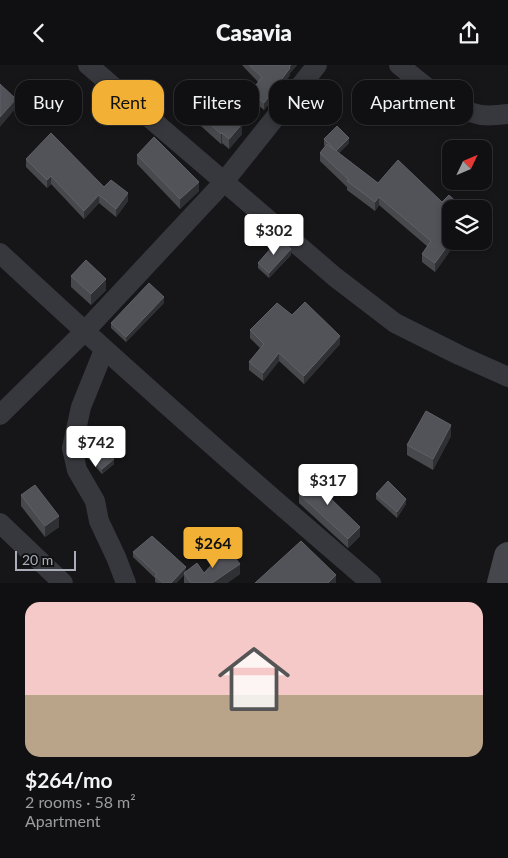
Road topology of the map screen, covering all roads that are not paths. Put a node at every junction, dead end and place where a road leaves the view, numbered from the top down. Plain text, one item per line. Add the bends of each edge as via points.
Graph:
1 (88, 65) edge
2 (317, 65) edge
3 (399, 65) edge
4 (508, 114) edge
5 (223, 183) junction
6 (0, 253) edge
7 (84, 331) junction
8 (104, 349) junction
9 (508, 377) edge
10 (0, 415) edge
11 (0, 523) edge
12 (508, 556) edge
13 (63, 583) edge
14 (126, 583) edge
15 (371, 583) edge
16 (501, 583) edge

1 - 5 street
2 - 5 street
3 - 4 street via 444,100 461,108 482,115
5 - 7 street
5 - 9 street via 395,323
6 - 7 street
7 - 8 street
7 - 10 street
8 - 14 street via 81,407 72,448 77,470 95,501 99,521
8 - 15 street
11 - 13 street
12 - 16 main road

